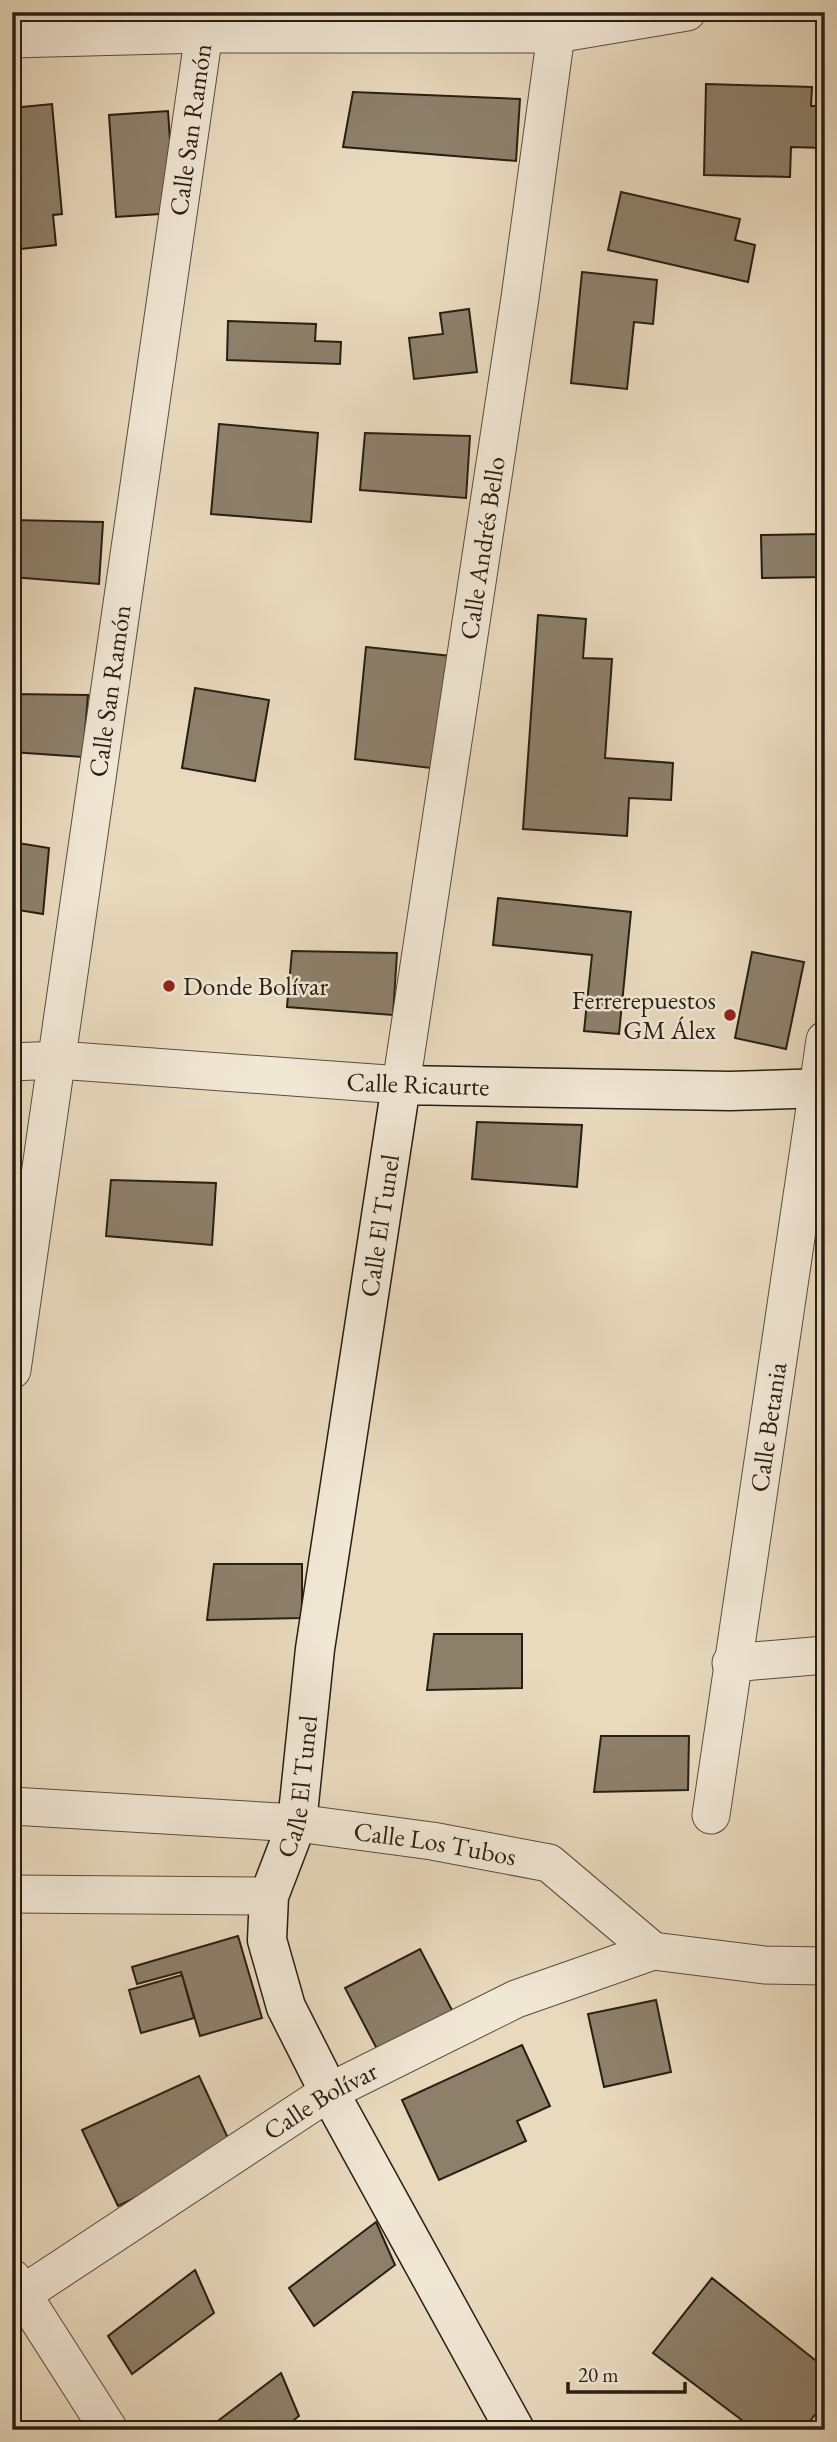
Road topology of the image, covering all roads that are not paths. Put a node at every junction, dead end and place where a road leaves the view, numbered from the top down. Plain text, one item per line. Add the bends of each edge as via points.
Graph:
1 (687, 12) edge
2 (205, 23) edge
3 (557, 23) edge
4 (12, 39) edge
5 (825, 1040) edge
6 (58, 1060) junction
7 (12, 1062) edge
8 (401, 1086) junction
9 (821, 1088) edge
10 (12, 1370) edge
11 (825, 1655) edge
12 (731, 1663) junction
13 (12, 1806) edge
14 (711, 1815) dead end
15 (297, 1823) junction
16 (12, 1894) edge
17 (269, 1896) junction
18 (653, 1951) junction
19 (825, 1966) edge
20 (329, 2092) junction
21 (16, 2291) edge
22 (514, 2429) edge
23 (109, 2430) edge

1 - 3 street
2 - 3 street
2 - 4 street
2 - 6 street, Calle San Ramón
3 - 8 street, Calle Andrés Bello
5 - 9 street, Calle Betania
6 - 7 street, Calle Ricaurte
6 - 8 street, Calle Ricaurte
6 - 10 street, Calle San Ramón
8 - 9 street, Calle Ricaurte
8 - 15 street, Calle El Tunel via 315,1649
9 - 12 street, Calle Betania
11 - 12 street
12 - 14 street, Calle Betania
13 - 15 street, Calle Los Tubos
15 - 17 street, Calle El Tunel
15 - 18 street, Calle Los Tubos via 549,1863
16 - 17 street
17 - 20 street, Calle El Tunel via 267,1940 286,2007
18 - 19 street via 764,1965
18 - 20 street, Calle Bolívar via 516,1999
20 - 21 street, Calle Bolívar
20 - 22 street, Calle El Tunel
21 - 23 street

